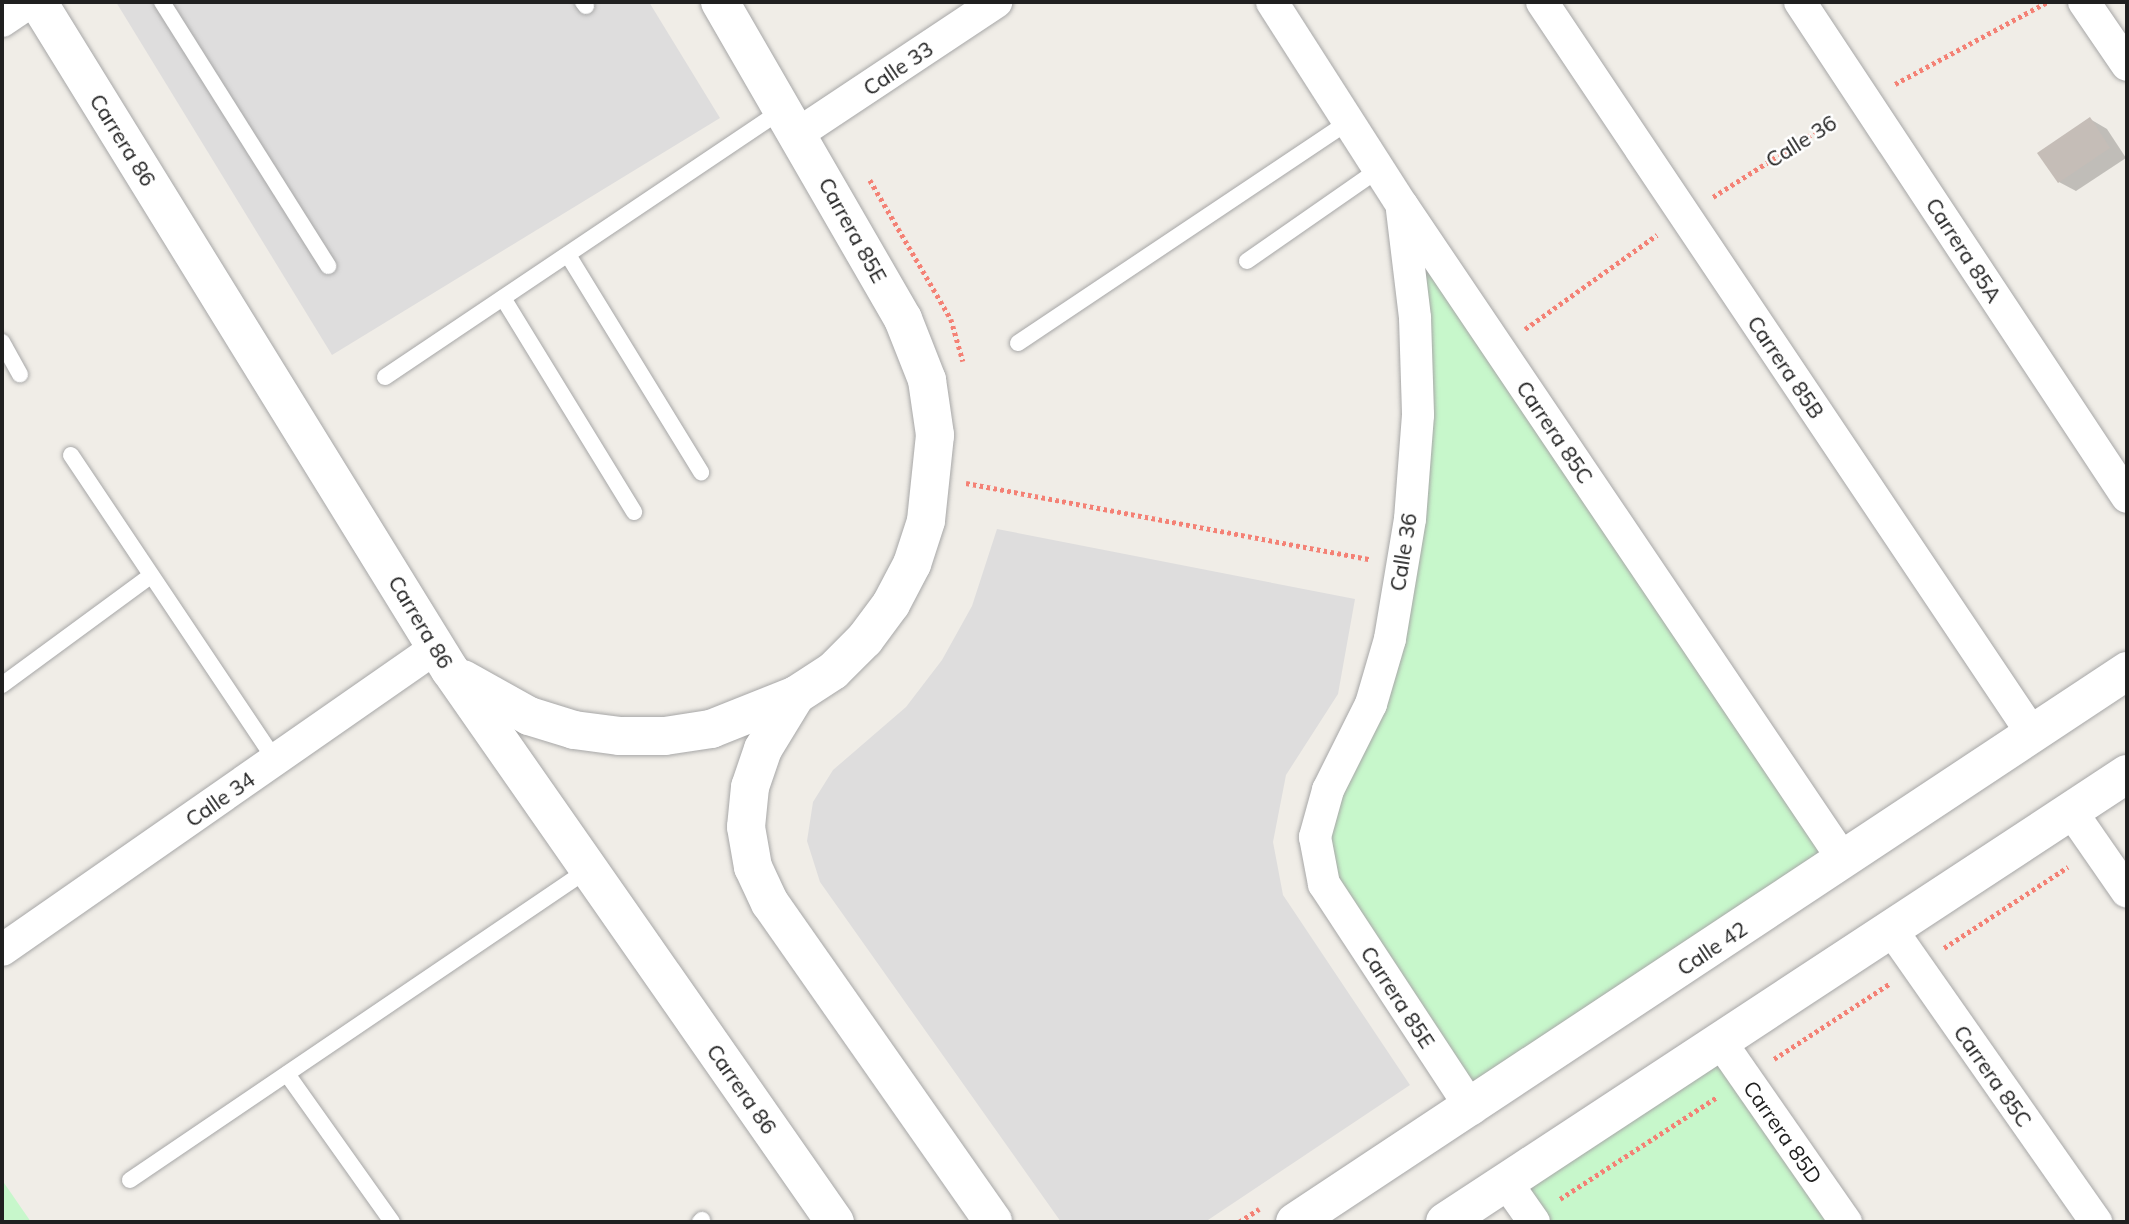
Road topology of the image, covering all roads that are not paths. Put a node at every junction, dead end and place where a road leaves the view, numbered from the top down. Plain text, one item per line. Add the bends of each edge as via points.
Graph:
1 (30, 2) edge
2 (38, 2) edge
3 (162, 2) edge
4 (720, 2) edge
5 (996, 2) edge
6 (1272, 2) edge
7 (1542, 2) edge
8 (1800, 2) edge
9 (2084, 2) edge
10 (2, 21) edge
11 (2127, 65) edge
12 (792, 121) junction
13 (1348, 122) junction
14 (1378, 170) junction
15 (1402, 205) junction
16 (568, 255) junction
17 (1247, 261) dead end
18 (328, 266) dead end
19 (503, 298) junction
20 (2, 342) edge
21 (1018, 343) dead end
22 (20, 374) dead end
23 (385, 377) dead end
24 (71, 455) dead end
25 (701, 472) dead end
26 (2127, 497) edge
27 (634, 512) dead end
28 (149, 577) junction
29 (443, 659) junction
30 (2127, 671) edge
31 (2, 685) edge
32 (796, 695) junction
33 (2031, 732) junction
34 (275, 760) junction
35 (2127, 774) edge
36 (2071, 811) junction
37 (1843, 859) junction
38 (590, 869) junction
39 (1324, 884) joint
40 (2127, 892) edge
41 (1891, 929) junction
42 (2, 950) edge
43 (1720, 1041) junction
44 (287, 1074) junction
45 (1472, 1109) junction
46 (130, 1180) dead end
47 (1506, 1182) junction
48 (1532, 1220) edge
49 (392, 1222) edge
50 (835, 1222) edge
51 (993, 1222) edge
52 (1295, 1222) edge
53 (1446, 1222) edge
54 (1846, 1222) edge
55 (2096, 1222) edge

1 - 10 street
2 - 29 street, Carrera 86
3 - 18 lane
4 - 12 street, Carrera 85E
5 - 12 street, Calle 33
6 - 13 street, Carrera 85C
7 - 33 street, Carrera 85B
8 - 26 street, Carrera 85A
9 - 11 street
12 - 16 lane
12 - 32 street, Carrera 85E via 903,319 926,380 935,435 934,477 912,564 891,604 833,671
13 - 14 street, Carrera 85C
13 - 21 lane
14 - 15 street, Carrera 85C
14 - 17 lane
15 - 37 street, Carrera 85C
15 - 39 street, Calle 36 via 1415,318 1418,415 1402,565 1390,639 1371,705 1328,790 1315,838
16 - 19 lane
16 - 25 lane
19 - 23 lane
19 - 27 lane
20 - 22 lane
24 - 28 lane
28 - 31 lane
28 - 34 lane
29 - 32 street via 488,696 530,716 574,730 619,736 711,729
29 - 34 street, Calle 34
29 - 38 street, Carrera 86
30 - 33 street, Calle 42
32 - 51 street via 763,749 750,787 746,827 753,867 770,903
33 - 37 street, Calle 42
34 - 42 street, Calle 34
35 - 36 street
36 - 40 street
36 - 41 street
37 - 45 street, Calle 42
38 - 44 lane
38 - 50 street, Carrera 86
39 - 45 street, Carrera 85E
41 - 43 street
41 - 55 street, Carrera 85C
43 - 47 street
43 - 54 street, Carrera 85D
44 - 46 lane
44 - 49 lane
45 - 52 street, Calle 42
47 - 48 street
47 - 53 street

